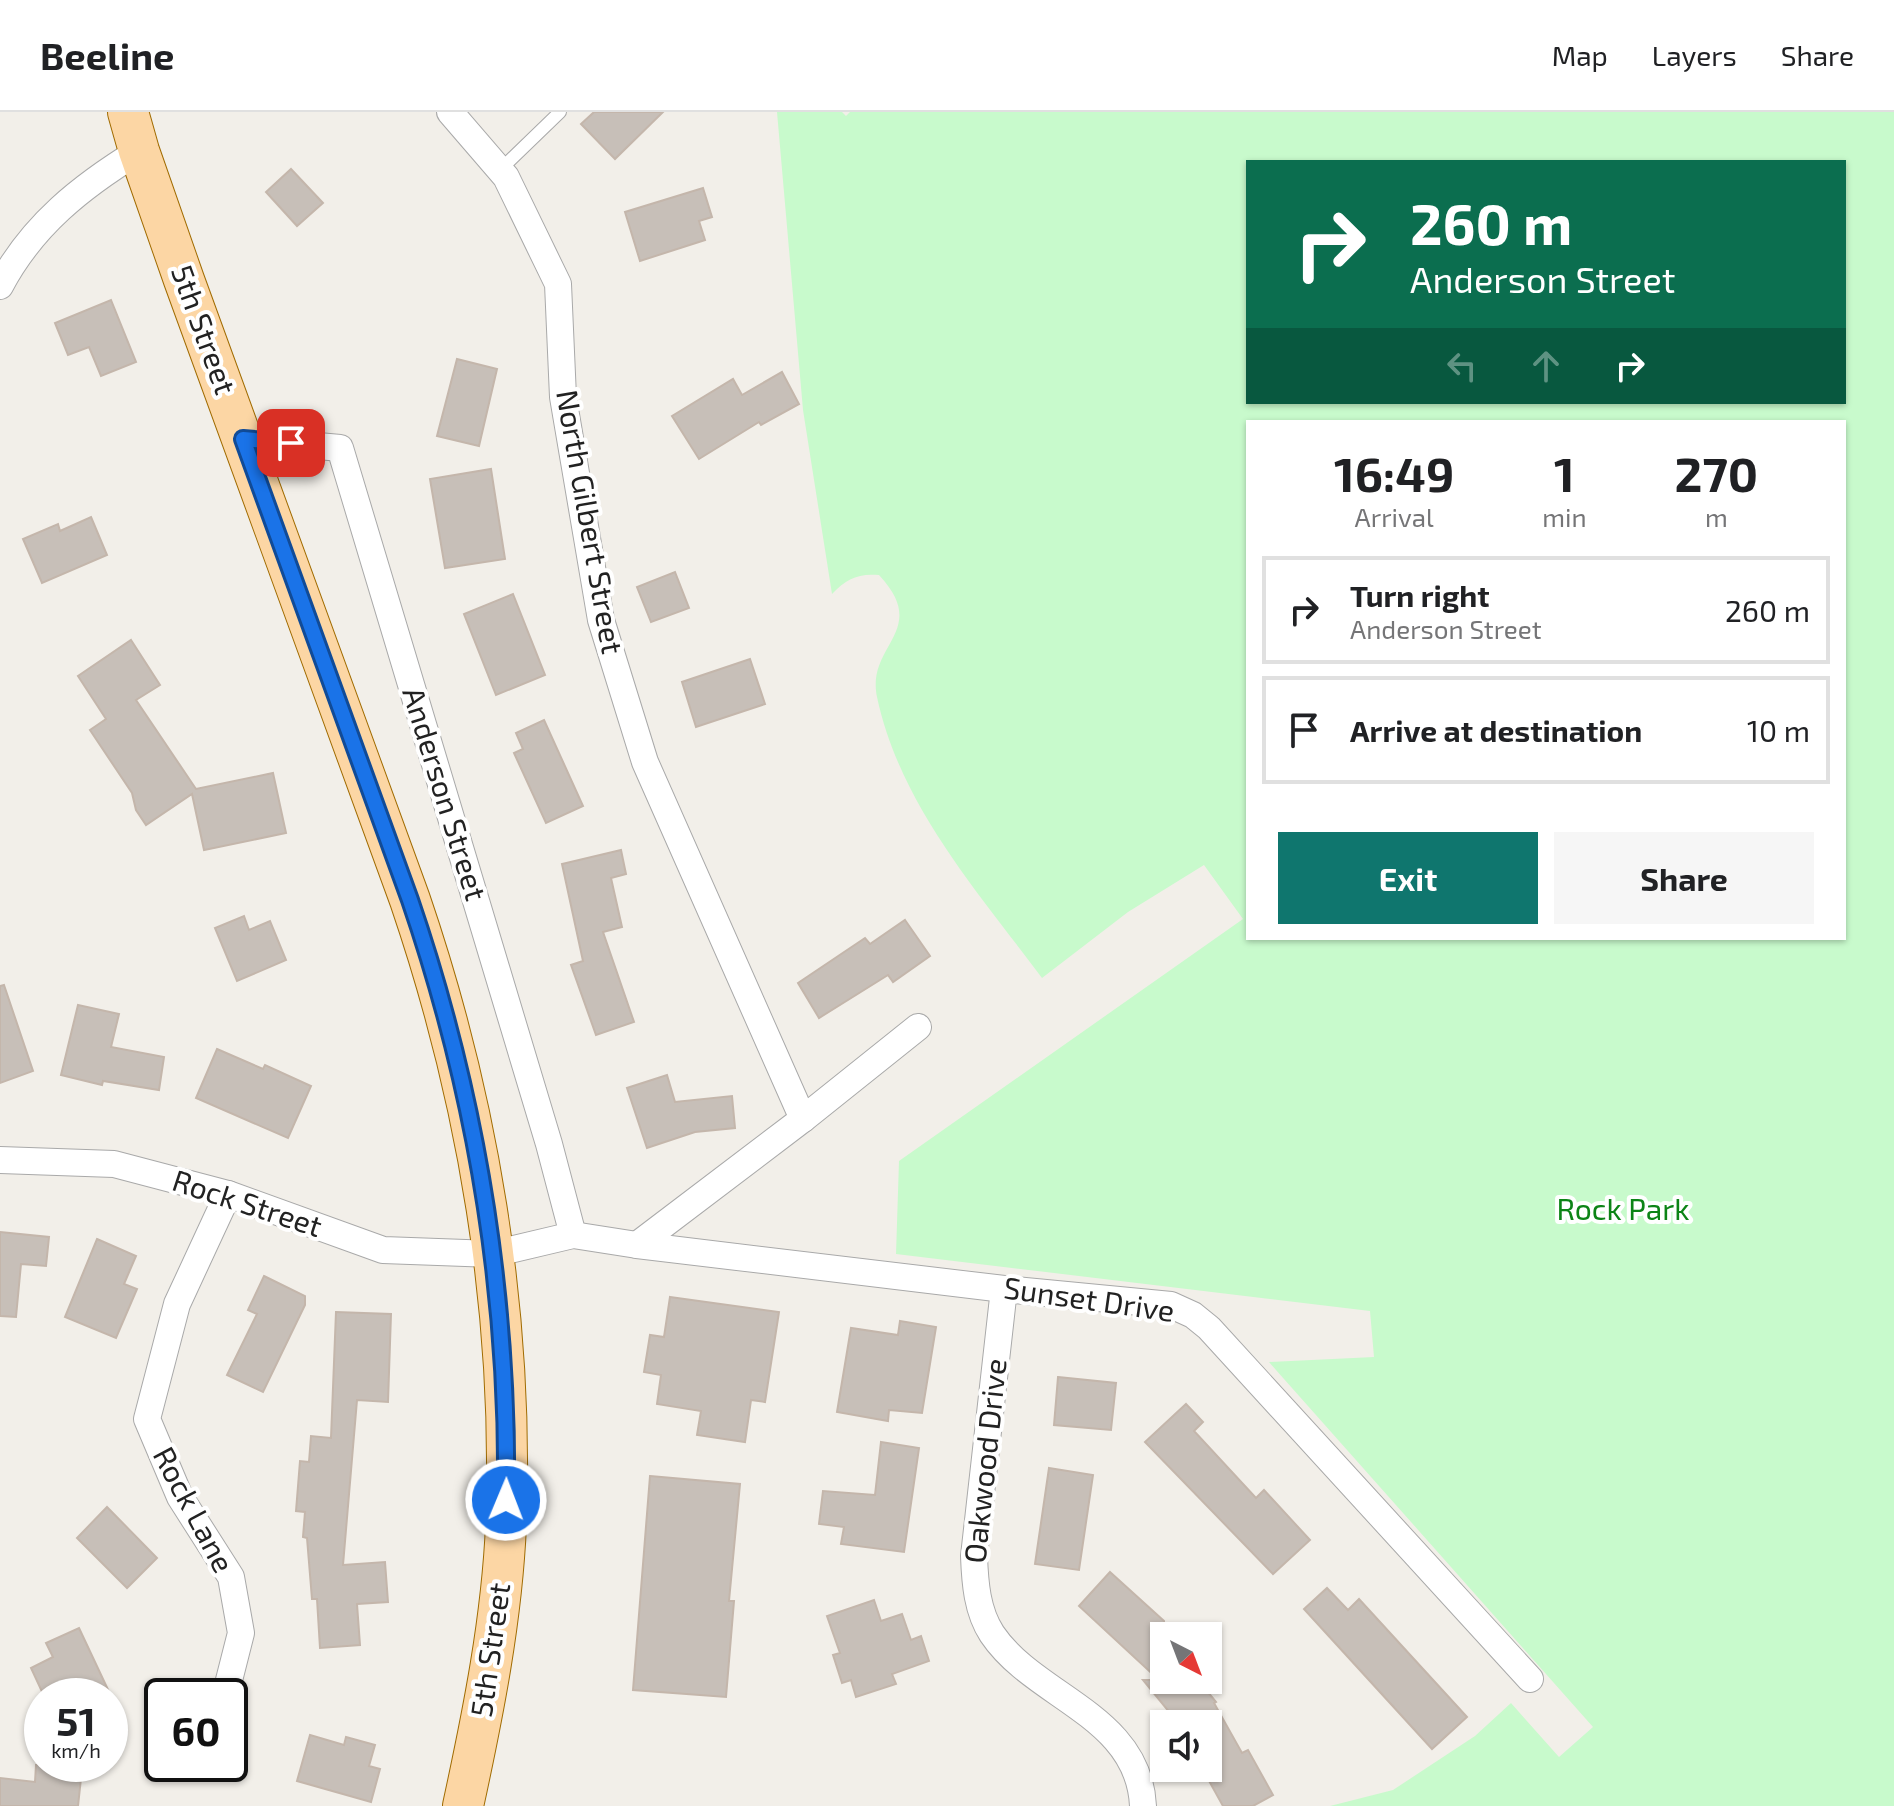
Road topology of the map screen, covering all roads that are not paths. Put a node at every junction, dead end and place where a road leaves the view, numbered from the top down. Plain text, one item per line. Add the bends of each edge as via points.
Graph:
1 (128, 112) edge
2 (450, 112) edge
3 (560, 112) edge
4 (139, 151) junction
5 (500, 170) junction
6 (0, 286) edge
7 (243, 439) junction
8 (918, 1027) dead end
9 (803, 1119) junction
10 (0, 1160) edge
11 (228, 1194) junction
12 (573, 1235) junction
13 (637, 1245) junction
14 (493, 1254) junction
15 (1004, 1289) junction
16 (230, 1678) edge
17 (1530, 1679) dead end
18 (463, 1806) edge
19 (1143, 1806) edge

1 - 4 main road, 5th Street
2 - 5 street, North Gilbert Street
3 - 5 lane
4 - 6 street via 56,211 32,235
4 - 7 main road, 5th Street
5 - 9 street, North Gilbert Street via 558,284 563,397 601,620 645,762
7 - 12 street, Anderson Street via 340,448
7 - 14 main road, 5th Street via 433,967 467,1102
8 - 9 street
9 - 13 street
10 - 11 street, Rock Street via 114,1164
11 - 14 street, Rock Street via 383,1250
11 - 16 street, Rock Lane via 177,1304 147,1419 180,1497 231,1577 241,1633
12 - 13 street, Sunset Drive
12 - 14 street, Sunset Drive
13 - 15 street, Sunset Drive
14 - 18 main road, 5th Street via 506,1385 506,1527 484,1702
15 - 17 street, Sunset Drive via 1171,1305 1193,1315
15 - 19 street, Oakwood Drive via 974,1556 975,1589 982,1615 1006,1651 1113,1735 1135,1773

